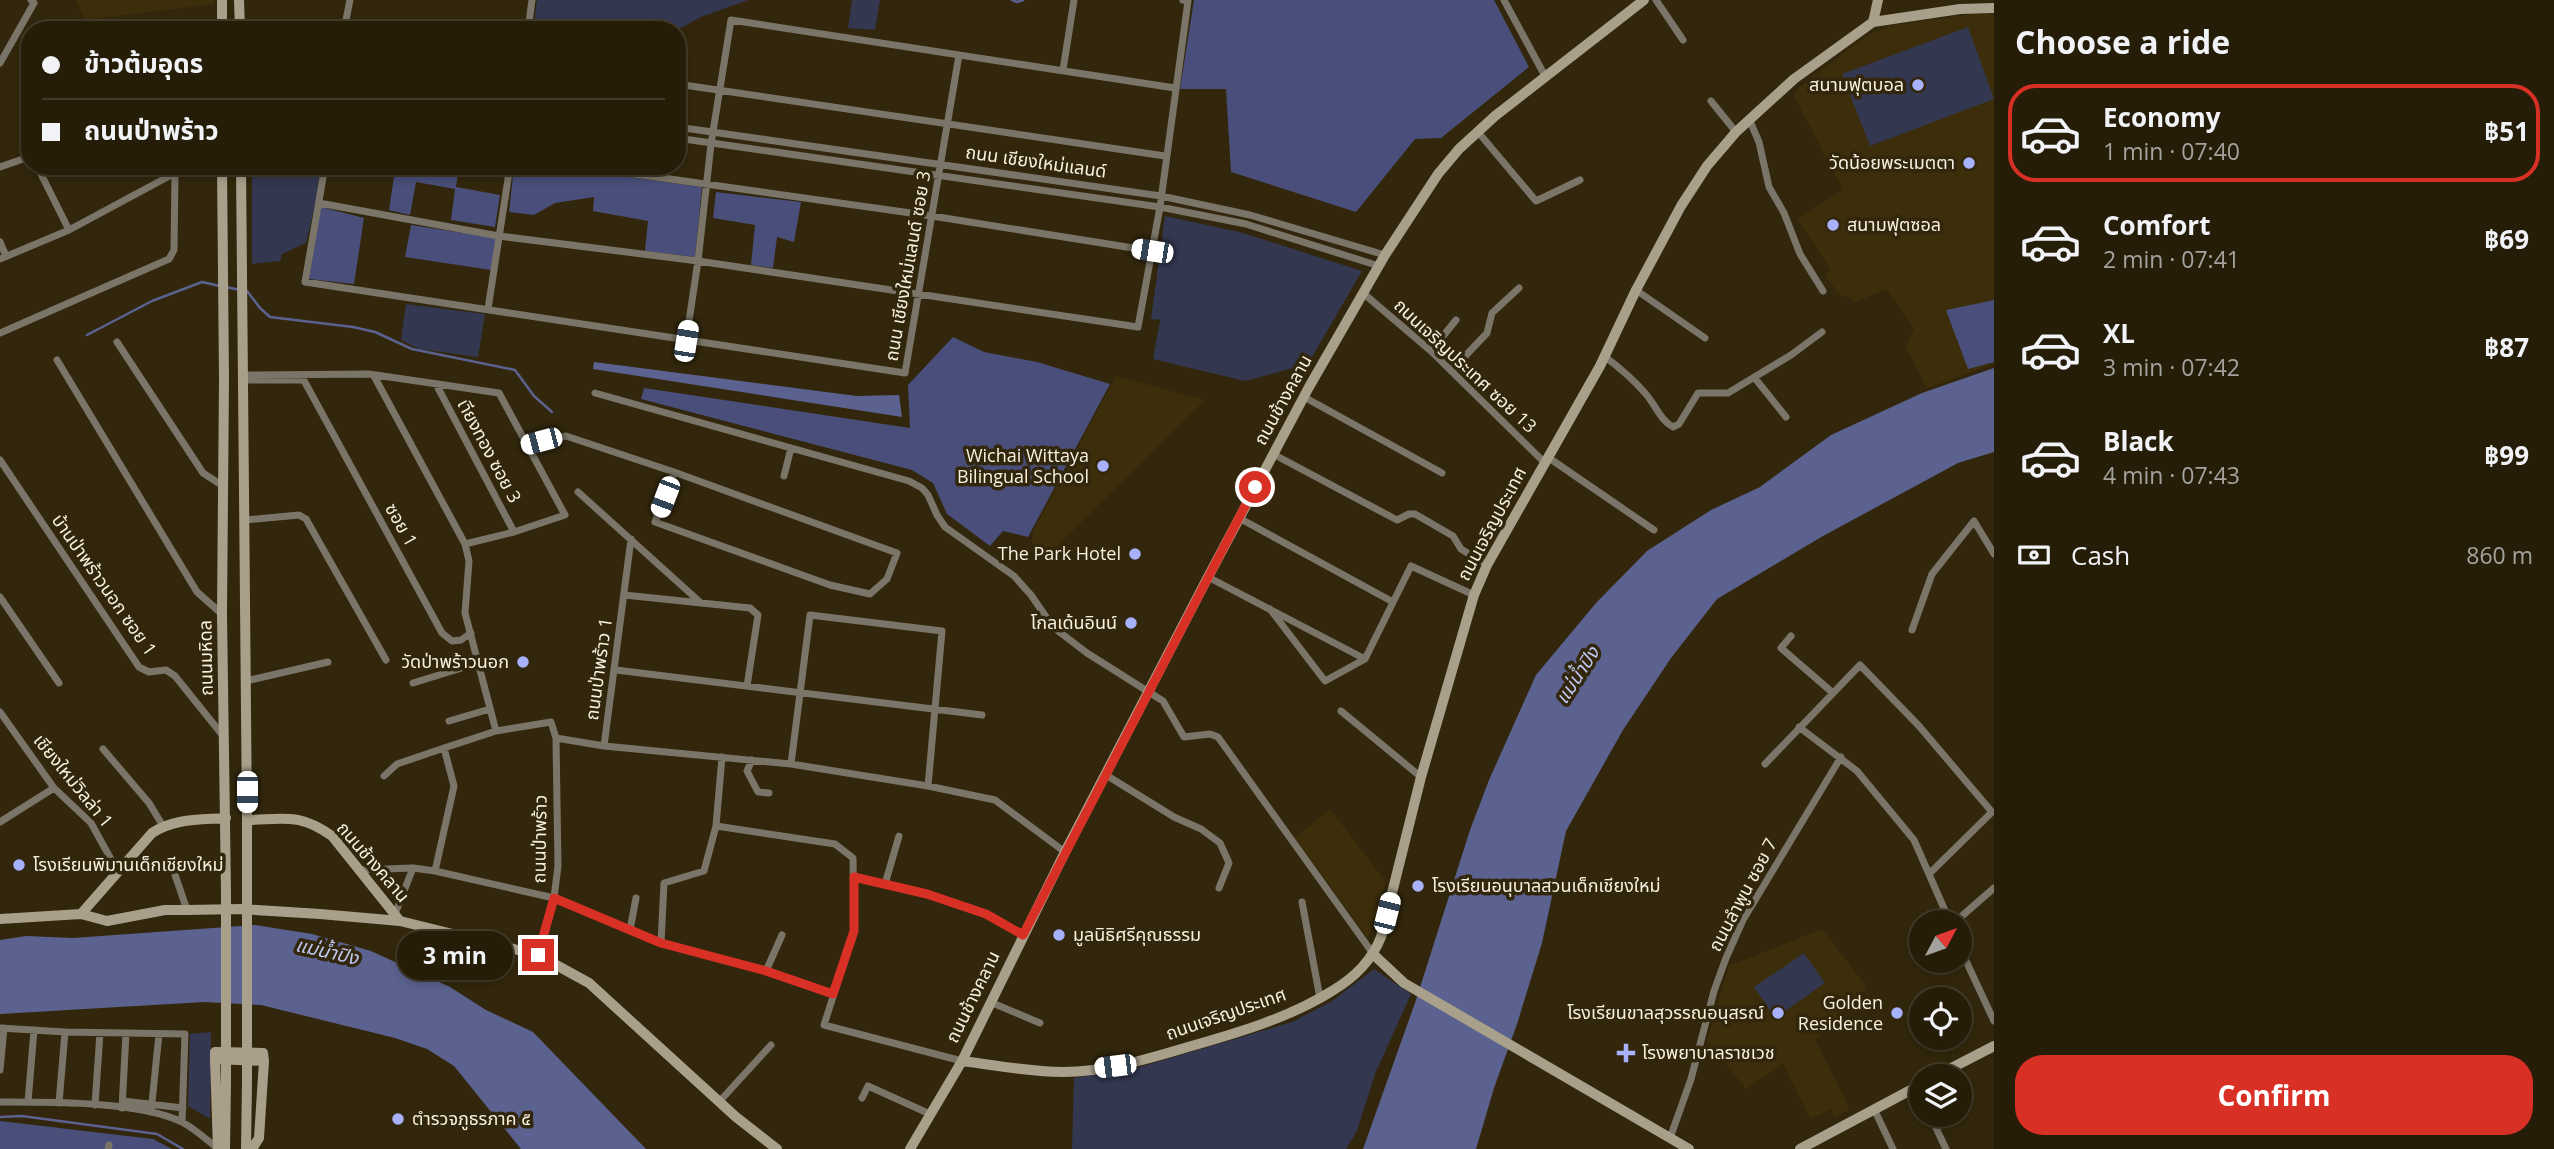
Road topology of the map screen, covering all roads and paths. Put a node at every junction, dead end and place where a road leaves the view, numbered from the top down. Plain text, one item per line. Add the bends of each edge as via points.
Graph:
1 (222, 0) edge
2 (239, 0) edge
3 (350, 0) edge
4 (532, 0) edge
5 (1074, 0) edge
6 (1186, 0) edge
7 (1504, 0) edge
8 (1644, 0) edge
9 (1656, 0) edge
10 (1878, 0) edge
11 (33, 2) edge
12 (1994, 8) edge
13 (23, 21) edge
14 (222, 21) edge
15 (240, 21) edge
16 (346, 21) edge
17 (529, 21) edge
18 (1873, 22) junction
19 (21, 24) edge
20 (1683, 40) dead end
21 (959, 55) junction
22 (0, 63) edge
23 (1063, 71) junction
24 (1545, 76) junction
25 (686, 85) edge
26 (1175, 88) junction
27 (720, 90) junction
28 (1711, 101) dead end
29 (1749, 119) junction
30 (948, 123) junction
31 (686, 128) edge
32 (1478, 132) junction
33 (1736, 132) junction
34 (713, 133) junction
35 (686, 140) edge
36 (711, 144) junction
37 (1165, 156) junction
38 (21, 160) edge
39 (941, 164) junction
40 (0, 167) edge
41 (42, 175) edge
42 (171, 175) edge
43 (175, 175) edge
44 (222, 175) edge
45 (241, 175) edge
46 (324, 175) edge
47 (509, 175) edge
48 (642, 175) edge
49 (939, 176) junction
50 (1580, 180) dead end
51 (706, 184) junction
52 (1161, 196) junction
53 (320, 203) junction
54 (1160, 207) junction
55 (932, 216) junction
56 (69, 230) junction
57 (499, 236) junction
58 (0, 242) edge
59 (1152, 251) junction
60 (1385, 255) junction
61 (3, 258) edge
62 (698, 261) junction
63 (1379, 266) junction
64 (1518, 288) dead end
65 (1636, 290) junction
66 (1823, 291) dead end
67 (920, 293) junction
68 (1363, 293) junction
69 (488, 309) junction
70 (1456, 320) dead end
71 (1822, 332) dead end
72 (0, 333) edge
73 (1704, 338) dead end
74 (686, 341) junction
75 (117, 342) dead end
76 (1431, 351) junction
77 (1604, 356) junction
78 (57, 360) dead end
79 (1451, 371) junction
80 (374, 376) junction
81 (244, 377) junction
82 (302, 377) junction
83 (1754, 377) junction
84 (436, 384) junction
85 (595, 393) dead end
86 (1304, 397) junction
87 (1786, 417) dead end
88 (526, 445) junction
89 (791, 448) junction
90 (1273, 454) junction
91 (0, 460) edge
92 (1547, 461) junction
93 (674, 472) junction
94 (1442, 473) dead end
95 (784, 476) dead end
96 (223, 486) junction
97 (578, 492) dead end
98 (1239, 518) junction
99 (245, 520) junction
100 (1654, 530) dead end
101 (514, 532) junction
102 (631, 539) junction
103 (465, 544) junction
104 (1994, 554) edge
105 (1487, 565) junction
106 (1208, 577) junction
107 (624, 595) junction
108 (1474, 595) junction
109 (0, 597) edge
110 (1393, 602) junction
111 (702, 604) junction
112 (1270, 609) junction
113 (222, 614) junction
114 (1913, 630) dead end
115 (471, 633) junction
116 (1791, 636) dead end
117 (1365, 659) junction
118 (386, 660) dead end
119 (328, 662) dead end
120 (478, 663) junction
121 (616, 670) junction
122 (246, 681) junction
123 (59, 683) dead end
124 (413, 683) dead end
125 (747, 686) junction
126 (1150, 691) junction
127 (800, 692) junction
128 (1833, 693) junction
129 (935, 708) junction
130 (490, 709) junction
131 (1341, 711) dead end
132 (0, 712) edge
133 (982, 715) dead end
134 (449, 721) dead end
135 (1799, 727) junction
136 (496, 732) junction
137 (224, 737) junction
138 (556, 738) junction
139 (604, 746) junction
140 (444, 748) junction
141 (103, 749) dead end
142 (722, 757) junction
143 (1841, 757) junction
144 (752, 760) junction
145 (791, 764) junction
146 (1765, 764) dead end
147 (1105, 775) junction
148 (384, 776) dead end
149 (1421, 777) junction
150 (928, 786) junction
151 (54, 788) junction
152 (769, 793) dead end
153 (226, 818) junction
154 (247, 820) junction
155 (0, 822) edge
156 (163, 826) junction
157 (716, 826) junction
158 (900, 836) dead end
159 (1065, 852) junction
160 (171, 863) dead end
161 (413, 868) junction
162 (359, 870) junction
163 (435, 871) junction
164 (118, 872) junction
165 (1930, 873) junction
166 (854, 877) junction
167 (884, 884) junction
168 (1219, 888) dead end
169 (1994, 888) edge
170 (554, 898) junction
171 (636, 898) dead end
172 (1302, 902) dead end
173 (187, 910) junction
174 (1947, 910) edge
175 (1967, 910) edge
176 (82, 914) junction
177 (398, 917) junction
178 (0, 919) edge
179 (630, 930) junction
180 (782, 935) dead end
181 (1023, 935) junction
182 (661, 943) junction
183 (538, 955) junction
184 (1374, 955) junction
185 (766, 971) junction
186 (1972, 973) edge
187 (833, 994) junction
188 (1320, 998) junction
189 (990, 1002) junction
190 (1994, 1021) edge
191 (1040, 1023) dead end
192 (2, 1028) edge
193 (34, 1030) junction
194 (65, 1032) junction
195 (100, 1032) junction
196 (126, 1033) junction
197 (159, 1034) junction
198 (771, 1045) dead end
199 (1994, 1046) edge
200 (962, 1062) junction
201 (1959, 1064) edge
202 (0, 1070) edge
203 (1909, 1094) edge
204 (862, 1098) dead end
205 (0, 1102) edge
206 (27, 1102) junction
207 (719, 1102) junction
208 (59, 1103) junction
209 (95, 1104) junction
210 (122, 1105) junction
211 (151, 1108) junction
212 (183, 1108) junction
213 (1874, 1109) junction
214 (930, 1114) junction
215 (182, 1122) junction
216 (1936, 1127) edge
217 (1670, 1138) junction
218 (217, 1149) edge
219 (225, 1149) edge
220 (246, 1149) edge
221 (252, 1149) edge
222 (777, 1149) edge
223 (910, 1149) edge
224 (1689, 1149) edge
225 (1800, 1149) edge
226 (1893, 1149) edge
227 (1946, 1149) edge

1 - 14 street
2 - 15 street
3 - 16 street
4 - 17 street
5 - 23 street
6 - 26 street
7 - 24 street
8 - 24 street, ถนนช้างคลาน
9 - 20 street
10 - 18 street
11 - 13 street
12 - 18 street, ถนนเจริญประเทศ
18 - 29 street, ถนนเจริญประเทศ via 1794,79
19 - 22 street
21 - 23 street
21 - 27 street via 731,20
21 - 30 street, ถนน เชียงใหม่แลนด์ ซอย 3
23 - 26 street
24 - 32 street, ถนนช้างคลาน
25 - 27 street
26 - 37 street
27 - 30 street
27 - 34 street
28 - 33 street
29 - 33 street, ถนนเจริญประเทศ
29 - 66 street via 1769,187
30 - 37 street
30 - 39 street, ถนน เชียงใหม่แลนด์ ซอย 3
31 - 34 street, ถนน เชียงใหม่แลนด์
32 - 50 street via 1536,201
32 - 60 street, ถนนช้างคลาน via 1438,174
33 - 65 street, ถนนเจริญประเทศ via 1681,206
34 - 36 street
34 - 39 street, ถนน เชียงใหม่แลนด์
35 - 36 street, ถนน เชียงใหม่แลนด์
36 - 49 street, ถนน เชียงใหม่แลนด์
36 - 51 street
37 - 52 street
38 - 40 street
39 - 49 street, ถนน เชียงใหม่แลนด์ ซอย 3
39 - 52 street, ถนน เชียงใหม่แลนด์
41 - 56 street
42 - 56 street
43 - 72 street via 174,250 169,258
44 - 96 street, ถนนมหิดล
45 - 81 street
46 - 53 street
47 - 57 street
48 - 51 street
49 - 54 street, ถนน เชียงใหม่แลนด์
49 - 55 street, ถนน เชียงใหม่แลนด์ ซอย 3
51 - 55 street
51 - 62 street
52 - 54 street
52 - 60 street, ถนน เชียงใหม่แลนด์ via 1250,215
53 - 57 street
53 - 69 street via 305,282
54 - 59 street
54 - 63 street, ถนน เชียงใหม่แลนด์ via 1246,224
55 - 59 street
55 - 67 street, ถนน เชียงใหม่แลนด์ ซอย 3
56 - 61 street
57 - 62 street
57 - 69 street
58 - 61 street
59 - 67 street via 1138,327
60 - 63 street, ถนนช้างคลาน
62 - 67 street
62 - 74 street
63 - 68 street, ถนนช้างคลาน
64 - 79 street via 1492,313 1487,333
65 - 73 street
65 - 77 street, ถนนเจริญประเทศ
67 - 74 street, ถนน เชียงใหม่แลนด์ ซอย 3 via 905,373
68 - 76 street, ถนนเจริญประเทศ ซอย 13
68 - 86 street, ถนนช้างคลาน
69 - 74 street
70 - 76 street
71 - 83 street
75 - 96 street via 203,473
76 - 79 street, ถนนเจริญประเทศ ซอย 13
77 - 83 street via 1628,374 1673,427 1698,393 1725,394
77 - 92 street, ถนนเจริญประเทศ
78 - 113 street via 197,592
79 - 92 street, ถนนเจริญประเทศ ซอย 13
80 - 82 street
80 - 84 street
80 - 103 street
81 - 82 street
81 - 99 street
82 - 115 street, ซอย 1 via 442,632 452,641
83 - 87 street
84 - 88 street via 499,393
84 - 101 street, เาียงทอง ซอย 3
85 - 89 street
86 - 90 street, ถนนช้างคลาน
86 - 94 street
88 - 93 street via 566,436
88 - 101 street via 565,515
89 - 95 street
89 - 126 street via 922,488 941,522 1014,576 1053,627
90 - 98 street, ถนนช้างคลาน
90 - 105 street via 1397,520 1415,514 1453,536 1461,549
91 - 137 street, บ้านป่าพร้าวนอก ซอย 1 via 139,667 149,672 166,670 175,676
92 - 100 street, ถนนเจริญประเทศ ซอย 13
92 - 105 street, ถนนเจริญประเทศ
93 - 93 street via 897,553 887,579 870,594 830,585 655,522
96 - 113 street, ถนนมหิดล
97 - 102 street
98 - 106 street, ถนนช้างคลาน
98 - 110 street
99 - 118 street via 299,515 306,519
99 - 122 street
101 - 103 street
102 - 107 street, ถนนป่าพร้าว 1
102 - 111 street
103 - 115 street via 470,561 464,613
104 - 114 street via 1974,521 1932,574
105 - 108 street, ถนนเจริญประเทศ
106 - 112 street
106 - 126 street, ถนนช้างคลาน
107 - 111 street
107 - 121 street, ถนนป่าพร้าว 1
108 - 110 street via 1411,566
108 - 149 street, ถนนเจริญประเทศ
109 - 123 street
110 - 117 street
111 - 125 street via 750,608 758,615
112 - 117 street
112 - 117 street via 1325,681
113 - 137 street, ถนนมหิดล
115 - 120 street
116 - 128 street via 1781,648
119 - 122 street
120 - 124 street
120 - 130 street
121 - 125 street
121 - 139 street, ถนนป่าพร้าว 1
122 - 154 street
125 - 127 street
126 - 147 street, ถนนช้างคลาน
126 - 184 street via 1168,706 1184,737 1217,737
127 - 129 street
127 - 129 street via 810,615 942,631
127 - 145 street
128 - 135 street
128 - 165 street via 1860,665 1992,812
129 - 133 street
129 - 150 street
130 - 134 street
130 - 136 street
131 - 149 street
132 - 151 street, เชียงใหม่วิลล่า 1
135 - 143 street
135 - 146 street
136 - 138 street, ถนนป่าพร้าว via 551,722
136 - 140 street
137 - 153 street, ถนนมหิดล
138 - 139 street
138 - 170 street, ถนนป่าพร้าว via 558,866
139 - 142 street
140 - 148 street via 397,764
140 - 163 street via 454,786
141 - 156 street
142 - 144 street
142 - 157 street
143 - 165 street via 1914,840
143 - 217 street, ถนนลำพูน ซอย 7 via 1743,920 1714,990
144 - 145 street
144 - 152 street via 747,771 751,779 758,792
145 - 150 street
147 - 159 street, ถนนช้างคลาน
147 - 168 street via 1220,843 1229,863
149 - 184 street, ถนนเจริญประเทศ
150 - 159 street via 995,800
151 - 155 street
151 - 164 street, เชียงใหม่วิลล่า 1 via 91,823
153 - 156 street
153 - 219 street, ถนนมหิดล, bridge
154 - 162 street, ถนนช้างคลาน via 301,818 332,836
154 - 220 street, bridge
156 - 164 street
157 - 166 street via 835,844 853,858
157 - 182 street via 705,871 664,883
158 - 167 street
159 - 181 street, ถนนช้างคลาน
160 - 173 street
161 - 162 street
161 - 163 street
161 - 177 street
162 - 177 street, ถนนช้างคลาน
163 - 170 street
164 - 176 street
165 - 174 street
166 - 167 street
166 - 187 street via 854,931
167 - 181 street via 986,914
169 - 175 street
170 - 179 street
170 - 183 street, ถนนป่าพร้าว
171 - 179 street
172 - 188 street
173 - 176 street via 107,921
173 - 177 street
176 - 178 street
177 - 183 street, ถนนช้างคลาน
179 - 182 street
180 - 185 street
181 - 189 street, ถนนช้างคลาน
182 - 185 street
183 - 207 street, ถนนช้างคลาน via 589,983
184 - 188 street, ถนนเจริญประเทศ
184 - 217 street via 1404,983
185 - 187 street
186 - 190 street
187 - 200 street via 824,1025
188 - 200 street, ถนนเจริญประเทศ via 1222,1038 1115,1066 1063,1072
189 - 191 street
189 - 200 street, ถนนช้างคลาน
192 - 193 street
192 - 202 street
193 - 194 street
193 - 206 street
194 - 195 street
194 - 208 street
195 - 196 street
195 - 209 street
196 - 197 street
196 - 210 street
197 - 211 street
197 - 212 street via 186,1034
198 - 207 street
199 - 201 street
200 - 214 street, ถนนช้างคลาน
203 - 213 street
204 - 214 street via 868,1086
205 - 206 street
206 - 208 street
207 - 222 street, ถนนช้างคลาน
208 - 209 street
209 - 210 street
210 - 211 street
211 - 212 street
211 - 215 street
212 - 215 street
213 - 225 street
213 - 226 street
214 - 223 street, ถนนช้างคลาน
215 - 218 street
216 - 227 street
217 - 224 street
218 - 221 street via 215,1059 264,1061 259,1138

